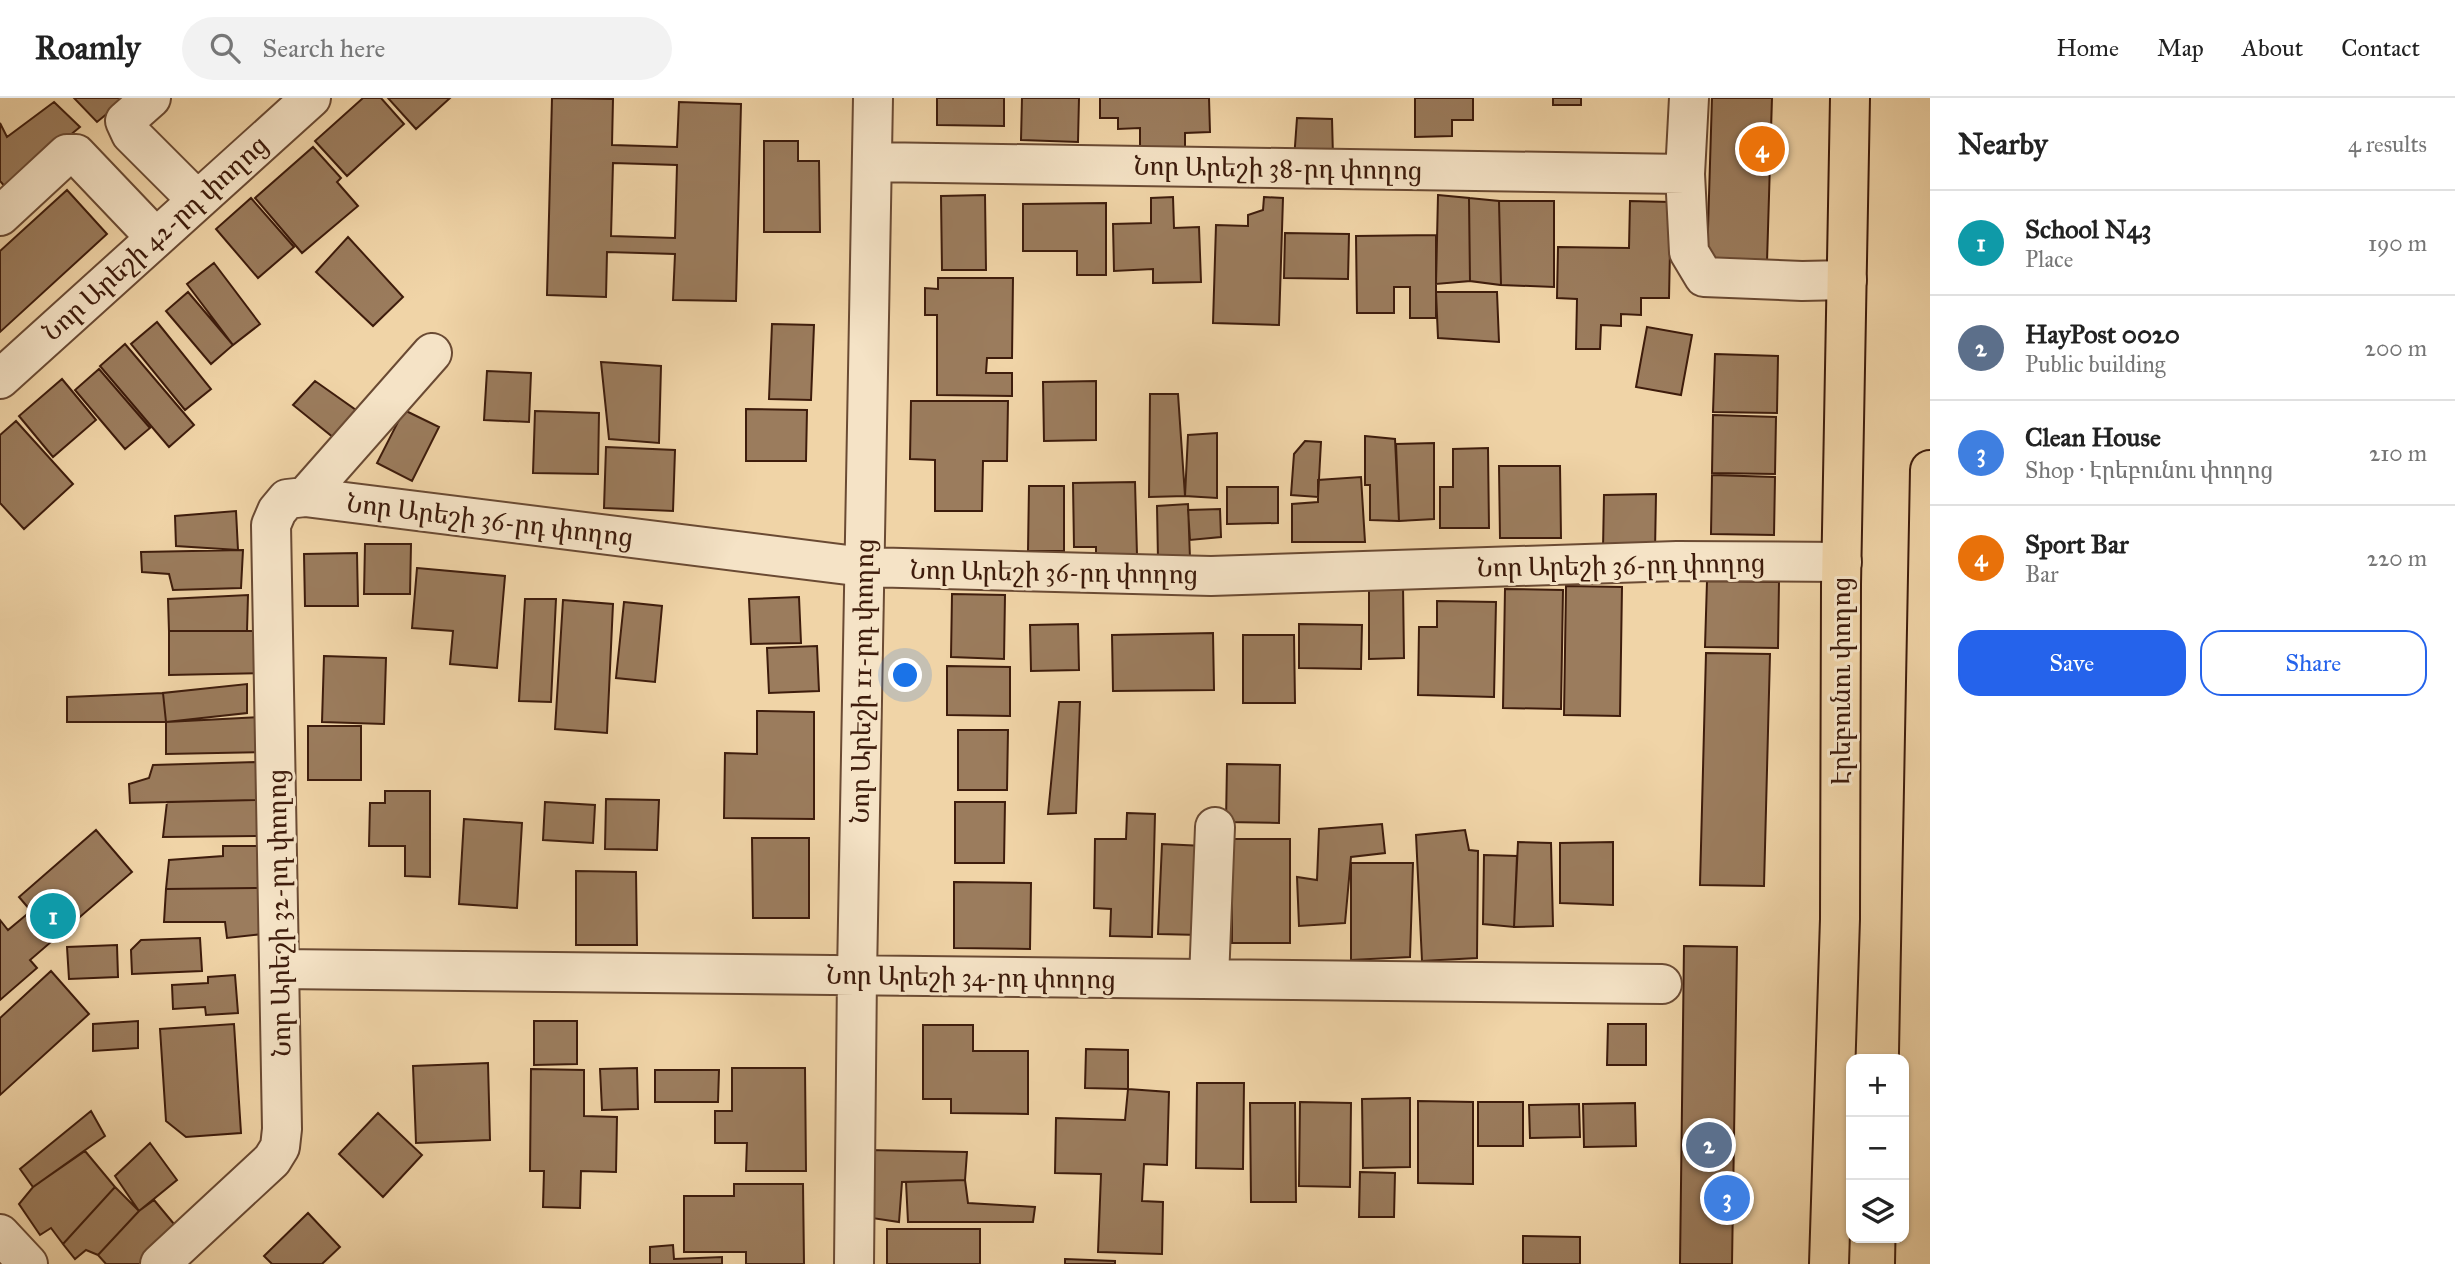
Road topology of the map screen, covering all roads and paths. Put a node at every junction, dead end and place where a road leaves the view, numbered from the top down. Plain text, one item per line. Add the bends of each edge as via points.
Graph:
1 (151, 98) edge
2 (310, 98) edge
3 (873, 98) edge
4 (1689, 98) edge
5 (1850, 98) edge
6 (872, 162) junction
7 (1685, 174) junction
8 (197, 200) junction
9 (0, 216) edge
10 (156, 237) junction
11 (1847, 280) junction
12 (432, 353) dead end
13 (0, 379) edge
14 (1930, 470) edge
15 (291, 504) junction
16 (1842, 562) junction
17 (864, 567) junction
18 (1215, 827) dead end
19 (1926, 918) edge
20 (280, 969) junction
21 (857, 975) junction
22 (1209, 979) junction
23 (1662, 984) dead end
24 (0, 1234) edge
25 (28, 1264) edge
26 (160, 1264) edge
27 (854, 1264) edge
28 (1829, 1264) edge
29 (1914, 1264) edge

1 - 8 street via 125,121 131,134
2 - 8 street, Նոր Արեշի 42-րդ փողոց
3 - 6 street, Նոր Արեշի 11-րդ փողոց
4 - 7 street
5 - 11 main road, Էրեբունու փողոց
6 - 7 street, Նոր Արեշի 38-րդ փողոց
6 - 17 street, Նոր Արեշի 11-րդ փողոց
7 - 11 street via 1689,252 1704,277
8 - 10 street, Նոր Արեշի 42-րդ փողոց
9 - 10 street via 67,154 76,154
10 - 13 street, Նոր Արեշի 42-րդ փողոց
11 - 16 main road, Էրեբունու փողոց
12 - 15 street
14 - 19 main road
15 - 17 street, Նոր Արեշի 36-րդ փողոց
15 - 20 street, Նոր Արեշի 32-րդ փողոց via 271,525
16 - 17 street, Նոր Արեշի 36-րդ փողոց via 1676,561 1211,576
16 - 28 main road, Էրեբունու փողոց via 1840,919
17 - 21 street, Նոր Արեշի 11-րդ փողոց
18 - 22 street
19 - 29 main road
20 - 21 street, Նոր Արեշի 34-րդ փողոց
20 - 26 street, Նոր Արեշի 32-րդ փողոց via 280,1147 272,1160
21 - 22 street, Նոր Արեշի 34-րդ փողոց
21 - 27 street, Նոր Արեշի 11-րդ փողոց
22 - 23 street, Նոր Արեշի 34-րդ փողոց
24 - 25 street

